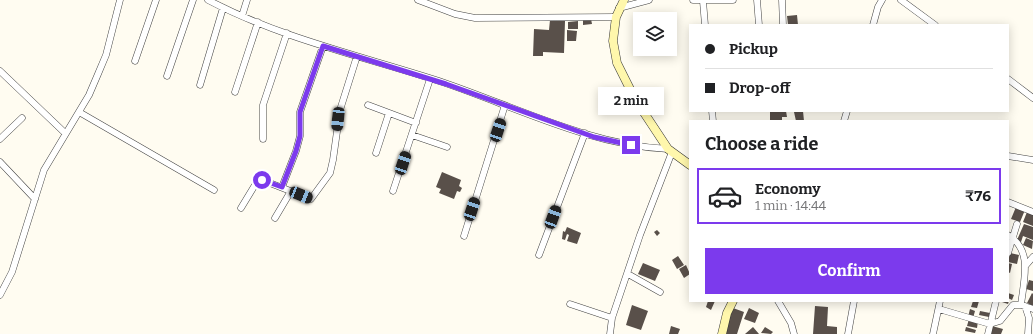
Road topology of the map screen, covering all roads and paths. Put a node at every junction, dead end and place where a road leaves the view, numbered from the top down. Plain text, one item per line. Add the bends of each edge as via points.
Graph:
1 (120, 0) edge
2 (156, 0) edge
3 (193, 0) edge
4 (208, 0) edge
5 (247, 0) edge
6 (418, 0) edge
7 (624, 0) edge
8 (649, 0) edge
9 (692, 0) edge
10 (733, 0) edge
11 (757, 0) edge
12 (782, 0) edge
13 (882, 0) edge
14 (902, 0) edge
15 (703, 1) junction
16 (223, 8) junction
17 (619, 8) junction
18 (242, 16) junction
19 (616, 17) junction
20 (258, 22) junction
21 (705, 24) edge
22 (759, 24) edge
23 (783, 24) edge
24 (873, 24) edge
25 (934, 24) edge
26 (287, 33) junction
27 (323, 46) junction
28 (357, 56) junction
29 (135, 62) dead end
30 (0, 71) edge
31 (167, 76) dead end
32 (430, 79) junction
33 (1009, 80) edge
34 (200, 85) dead end
35 (235, 92) dead end
36 (1033, 98) edge
37 (368, 105) dead end
38 (506, 105) junction
39 (79, 112) junction
40 (389, 113) junction
41 (22, 118) dead end
42 (416, 123) junction
43 (65, 133) junction
44 (584, 133) junction
45 (412, 135) junction
46 (0, 139) edge
47 (263, 139) dead end
48 (447, 146) dead end
49 (670, 151) junction
50 (376, 153) dead end
51 (1009, 156) edge
52 (1033, 160) edge
53 (0, 162) edge
54 (689, 164) edge
55 (282, 187) junction
56 (214, 190) dead end
57 (291, 191) junction
58 (393, 191) dead end
59 (35, 198) junction
60 (1009, 202) edge
61 (241, 208) dead end
62 (1033, 212) edge
63 (275, 218) dead end
64 (1017, 224) dead end
65 (464, 236) dead end
66 (1010, 236) edge
67 (539, 255) dead end
68 (1033, 257) edge
69 (1026, 265) junction
70 (628, 274) junction
71 (660, 292) dead end
72 (0, 295) edge
73 (732, 302) edge
74 (779, 302) edge
75 (854, 302) edge
76 (940, 302) edge
77 (996, 302) edge
78 (570, 304) dead end
79 (1023, 306) junction
80 (938, 309) junction
81 (1033, 309) edge
82 (612, 318) junction
83 (990, 324) junction
84 (610, 334) edge
85 (722, 334) edge
86 (794, 334) edge
87 (848, 334) edge
88 (933, 334) edge
89 (988, 334) edge
90 (1028, 334) edge

1 - 39 street via 106,55
2 - 29 street
3 - 31 street
4 - 16 street
5 - 18 street
6 - 19 street via 455,14 475,18
7 - 17 main road
8 - 17 street
9 - 15 street
10 - 15 street
11 - 22 street
12 - 23 street
13 - 24 street
14 - 25 street
15 - 21 street
16 - 18 street
16 - 34 street
17 - 19 main road
18 - 20 street
19 - 49 main road via 613,41 617,63 636,99
20 - 26 street
20 - 35 street
26 - 27 street
26 - 47 street via 264,105
27 - 28 street
27 - 55 street via 300,112 300,136
28 - 32 street
28 - 57 street via 340,110 330,173 311,199
30 - 43 street
32 - 38 street
32 - 42 street
33 - 36 street
37 - 40 street
38 - 44 street
38 - 65 street
39 - 43 street
39 - 56 street
40 - 42 street
40 - 50 street
41 - 46 street
42 - 45 street
43 - 59 street via 44,170
44 - 49 street via 631,145
44 - 67 street
45 - 48 street
45 - 58 street
49 - 54 main road
49 - 70 street
51 - 52 street
53 - 59 street
55 - 57 street
55 - 61 street via 258,180
57 - 63 street
59 - 72 street via 12,272
60 - 62 street
64 - 66 street
66 - 69 street via 1023,248
68 - 69 street
69 - 79 street
70 - 71 street
70 - 82 street
73 - 85 main road
74 - 86 street via 791,323
75 - 87 street
76 - 80 street
77 - 83 street
78 - 82 street
79 - 81 street
79 - 83 street via 1013,305 1000,321
79 - 90 street via 1029,318
80 - 83 street
80 - 88 street
82 - 84 street
83 - 89 street

